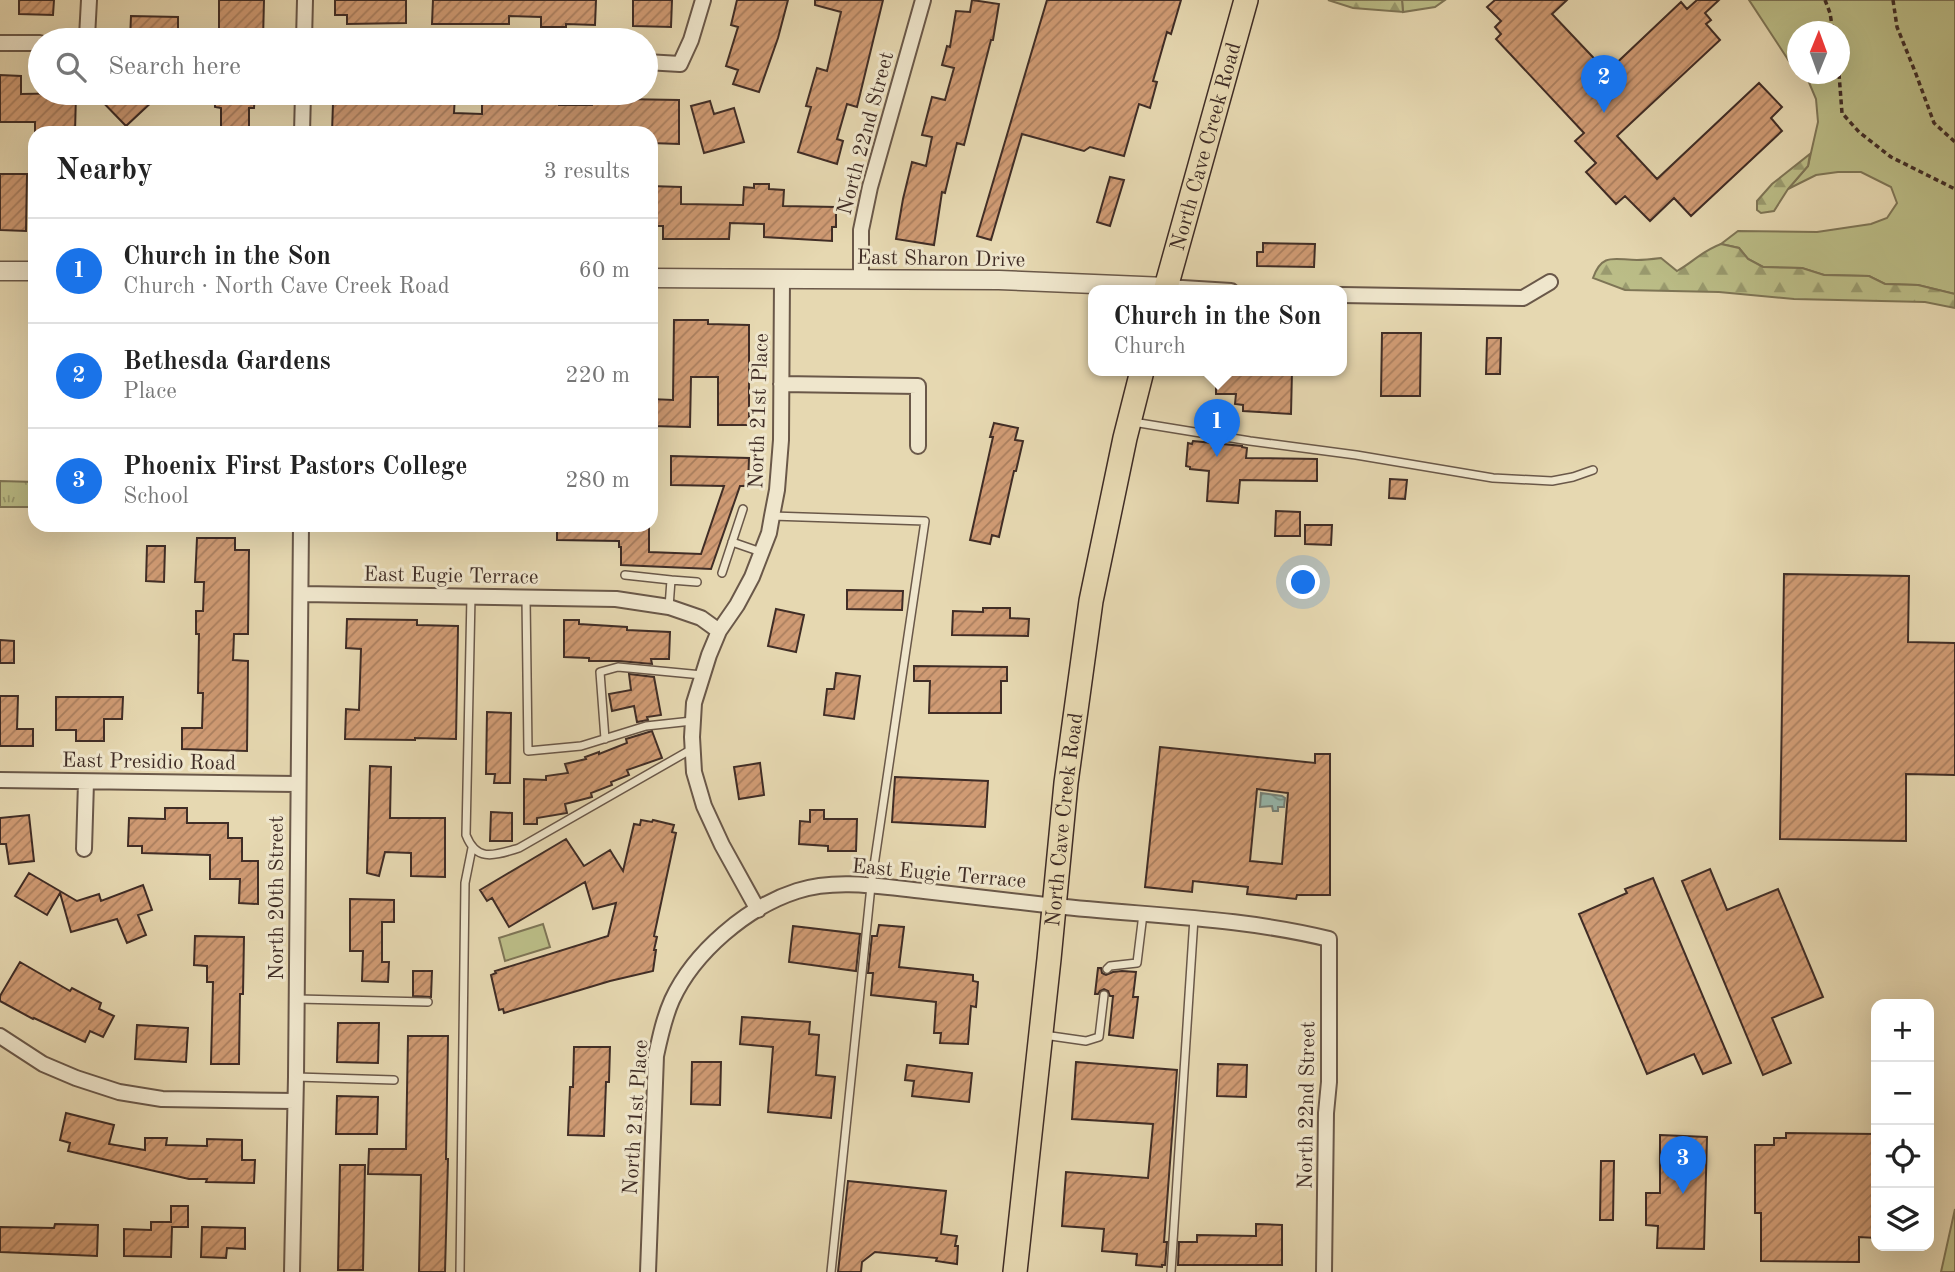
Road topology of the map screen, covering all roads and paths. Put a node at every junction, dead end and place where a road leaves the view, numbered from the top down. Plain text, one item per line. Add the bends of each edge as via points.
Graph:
1 (89, 0) edge
2 (305, 0) edge
3 (703, 0) edge
4 (923, 0) edge
5 (1246, 0) edge
6 (1825, 0) edge
7 (1893, 0) edge
8 (1831, 21) edge
9 (83, 28) edge
10 (304, 28) edge
11 (0, 43) edge
12 (28, 43) edge
13 (658, 63) edge
14 (1840, 84) edge
15 (303, 105) edge
16 (302, 126) edge
17 (1955, 142) edge
18 (1955, 189) edge
19 (0, 271) edge
20 (28, 271) edge
21 (658, 278) edge
22 (782, 279) junction
23 (861, 279) junction
24 (1550, 282) dead end
25 (1130, 285) edge
26 (1166, 285) edge
27 (1347, 295) edge
28 (1141, 376) edge
29 (781, 384) junction
30 (1129, 422) junction
31 (918, 446) dead end
32 (1593, 470) dead end
33 (743, 509) dead end
34 (772, 516) junction
35 (301, 532) edge
36 (732, 542) junction
37 (762, 552) junction
38 (722, 573) dead end
39 (625, 575) dead end
40 (671, 580) junction
41 (697, 582) dead end
42 (302, 594) junction
43 (471, 596) junction
44 (526, 597) junction
45 (669, 607) junction
46 (719, 631) junction
47 (702, 675) junction
48 (693, 721) junction
49 (606, 739) junction
50 (693, 749) junction
51 (0, 780) edge
52 (86, 782) junction
53 (298, 784) junction
54 (472, 848) junction
55 (84, 849) dead end
56 (872, 886) junction
57 (1054, 905) junction
58 (758, 910) junction
59 (1143, 914) junction
60 (1194, 918) junction
61 (1329, 939) joint
62 (1107, 969) dead end
63 (1104, 995) dead end
64 (296, 999) junction
65 (428, 1002) dead end
66 (1040, 1035) junction
67 (0, 1036) edge
68 (296, 1077) junction
69 (394, 1080) dead end
70 (295, 1101) junction
71 (292, 1272) edge
72 (460, 1272) edge
73 (648, 1272) edge
74 (831, 1272) edge
75 (1015, 1272) edge
76 (1171, 1272) edge
77 (1324, 1272) edge

1 - 9 street
2 - 10 street
3 - 13 street via 680,64
4 - 23 street, North 22nd Street via 870,187 861,230
5 - 26 main road, North Cave Creek Road
6 - 8 path
7 - 17 path via 1897,27 1934,124
11 - 12 street
14 - 18 path via 1842,113 1859,132 1891,157
15 - 16 street
19 - 20 street
21 - 22 street, East Sharon Drive
22 - 23 street, East Sharon Drive
22 - 29 street, North 21st Place
23 - 25 street, East Sharon Drive
24 - 27 street via 1523,298
28 - 30 main road, North Cave Creek Road
29 - 31 street via 918,386
29 - 34 street, North 21st Place via 781,440
30 - 32 lane via 1493,478 1552,481
30 - 57 main road, North Cave Creek Road via 1091,601
33 - 36 lane
34 - 37 street, North 21st Place
34 - 56 lane via 925,521
35 - 42 street, North 20th Street
36 - 37 lane
36 - 38 lane
37 - 46 street, North 21st Place
39 - 40 lane
40 - 41 lane
40 - 45 lane
42 - 43 street, East Eugie Terrace
42 - 53 street, North 20th Street
43 - 44 street, East Eugie Terrace
43 - 54 lane via 466,835
44 - 45 street, East Eugie Terrace via 616,599
44 - 49 lane via 528,751
45 - 46 street, East Eugie Terrace via 701,618
46 - 47 street, North 21st Place
47 - 48 street, North 21st Place
47 - 49 lane via 618,667 600,672
48 - 49 lane via 646,726
48 - 50 street, North 21st Place
50 - 54 lane via 519,848 498,854 480,854
50 - 58 street, North 21st Place via 704,806
51 - 52 street, East Presidio Road
52 - 53 street, East Presidio Road
52 - 55 street
53 - 64 street, North 20th Street
54 - 72 lane via 465,883
56 - 57 street, East Eugie Terrace
56 - 58 street, East Eugie Terrace via 830,884 797,891
56 - 74 lane
57 - 59 street, East Eugie Terrace
57 - 66 main road, North Cave Creek Road
58 - 73 street, North 21st Place via 721,935 690,971 663,1026 656,1056
59 - 60 street, East Eugie Terrace
59 - 62 lane via 1136,963
60 - 61 street, East Eugie Terrace
60 - 76 lane
61 - 77 street, North 22nd Street
63 - 66 lane via 1099,1037 1086,1041
64 - 65 lane
64 - 68 street, North 20th Street
66 - 75 main road, North Cave Creek Road
67 - 70 street via 43,1064 119,1092 162,1099
68 - 69 lane
68 - 70 street, North 20th Street
70 - 71 street, North 20th Street

